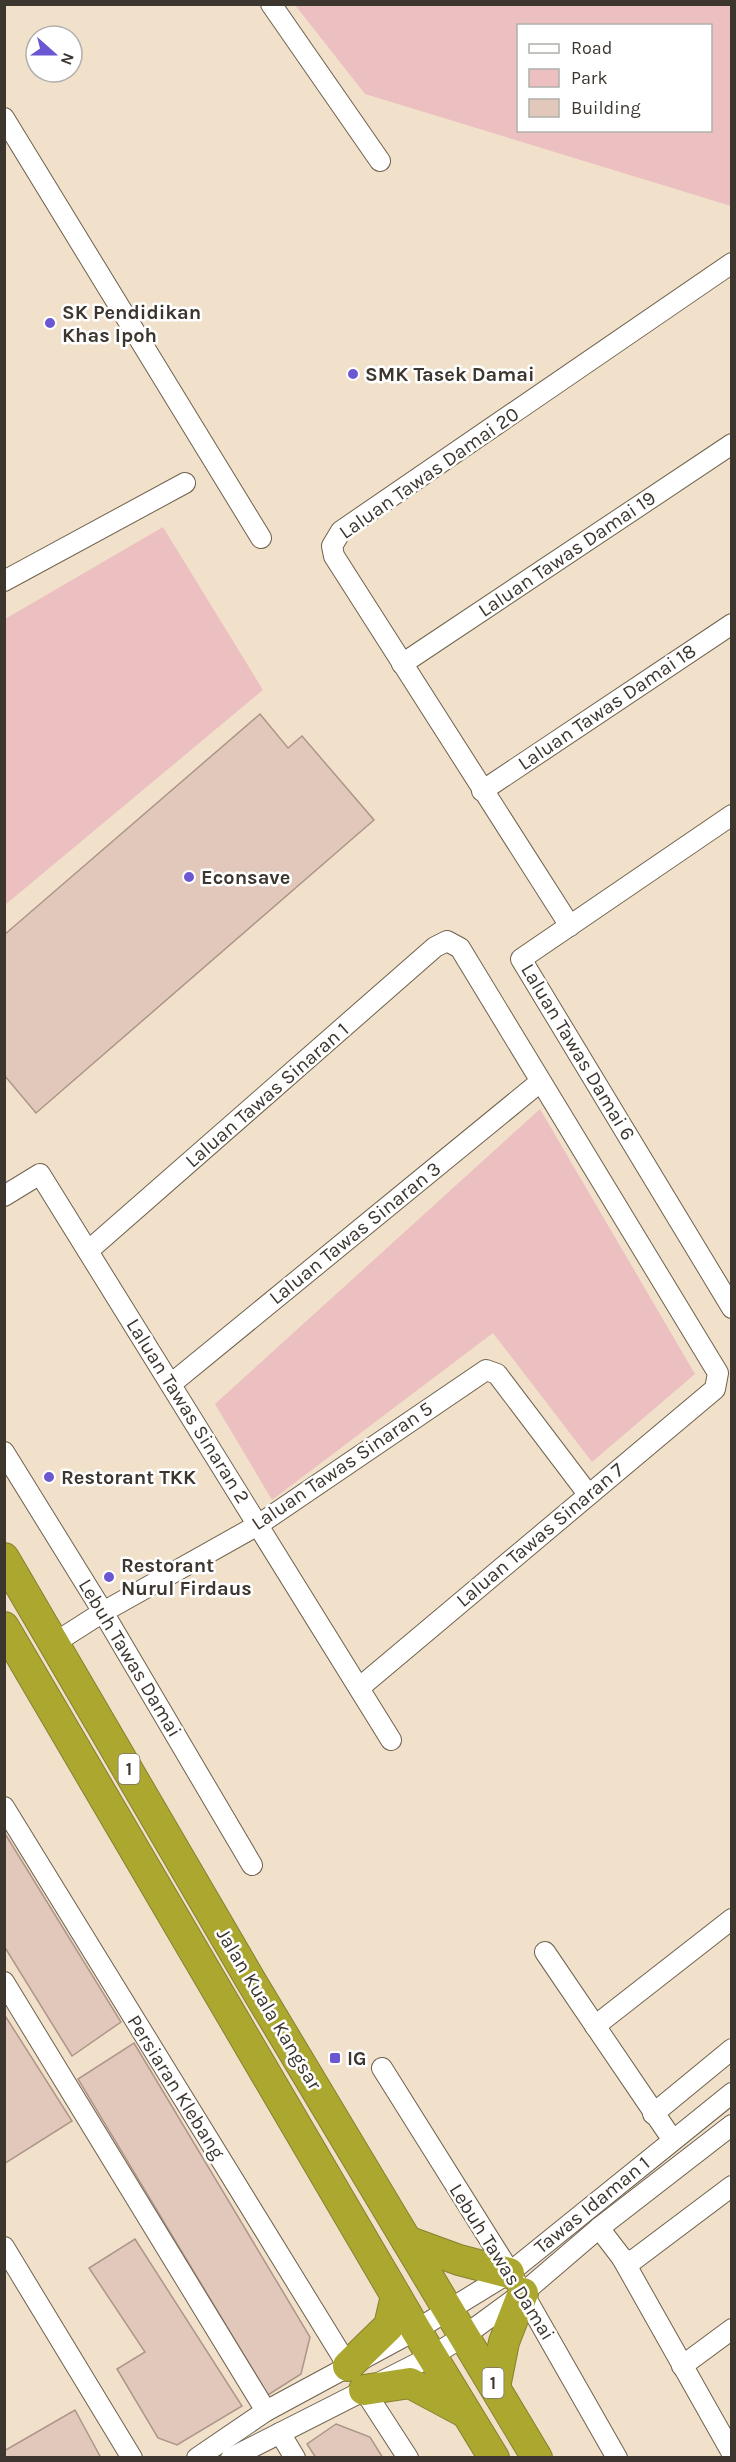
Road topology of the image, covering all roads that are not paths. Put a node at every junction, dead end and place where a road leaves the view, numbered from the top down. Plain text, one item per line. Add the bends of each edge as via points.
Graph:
1 (272, 4) edge
2 (4, 118) edge
3 (380, 161) dead end
4 (732, 263) edge
5 (732, 444) edge
6 (185, 483) dead end
7 (261, 538) dead end
8 (4, 581) edge
9 (732, 624) edge
10 (402, 664) junction
11 (482, 791) junction
12 (732, 814) edge
13 (570, 926) junction
14 (540, 1082) junction
15 (4, 1196) edge
16 (88, 1251) junction
17 (732, 1308) edge
18 (171, 1384) junction
19 (4, 1452) edge
20 (588, 1494) junction
21 (258, 1525) junction
22 (4, 1558) edge
23 (103, 1612) junction
24 (4, 1627) edge
25 (56, 1642) junction
26 (359, 1688) junction
27 (392, 1740) dead end
28 (4, 1807) edge
29 (252, 1864) dead end
30 (732, 1919) edge
31 (545, 1952) dead end
32 (4, 1982) edge
33 (595, 2026) junction
34 (732, 2049) edge
35 (382, 2068) dead end
36 (732, 2094) edge
37 (653, 2114) junction
38 (732, 2125) edge
39 (672, 2139) junction
40 (732, 2186) edge
41 (599, 2228) junction
42 (407, 2241) junction
43 (4, 2247) edge
44 (621, 2258) junction
45 (516, 2283) junction
46 (396, 2296) junction
47 (448, 2309) junction
48 (732, 2328) edge
49 (416, 2330) junction
50 (464, 2336) junction
51 (432, 2356) junction
52 (682, 2366) junction
53 (356, 2378) junction
54 (495, 2387) junction
55 (266, 2411) junction
56 (466, 2413) junction
57 (280, 2433) junction
58 (732, 2453) edge
59 (132, 2457) edge
60 (197, 2457) edge
61 (231, 2457) edge
62 (295, 2457) edge
63 (408, 2457) edge
64 (494, 2457) edge
65 (537, 2457) edge
66 (618, 2457) edge
67 (726, 2457) edge

1 - 3 street
2 - 7 street
4 - 10 street, Laluan Tawas Damai 20 via 340,531 332,546 334,556
5 - 10 street, Laluan Tawas Damai 19
6 - 8 street
9 - 11 street, Laluan Tawas Damai 18
10 - 11 street
11 - 13 street
12 - 13 street
13 - 17 street, Laluan Tawas Damai 6 via 523,955 522,963
14 - 16 street, Laluan Tawas Sinaran 1 via 460,948 447,941 435,947
14 - 18 street, Laluan Tawas Sinaran 3
14 - 20 street, Laluan Tawas Sinaran 7 via 718,1373 715,1389
15 - 16 street, Laluan Tawas Sinaran 2 via 40,1174
16 - 18 street, Laluan Tawas Sinaran 2
18 - 21 street, Laluan Tawas Sinaran 2
19 - 23 street, Lebuh Tawas Damai
20 - 21 street, Laluan Tawas Sinaran 5 via 497,1374 486,1370
20 - 26 street, Laluan Tawas Sinaran 7
21 - 23 street, Laluan Tawas Sinaran 5
21 - 26 street, Laluan Tawas Sinaran 2
22 - 25 highway, Jalan Kuala Kangsar / 1
23 - 25 street, Laluan Tawas Sinaran 5
23 - 29 street, Lebuh Tawas Damai
24 - 46 highway, Jalan Kuala Kangsar / 1
25 - 42 highway, Jalan Kuala Kangsar / 1 via 251,1981
26 - 27 street, Laluan Tawas Sinaran 2
28 - 53 street, Persiaran Klebang
30 - 33 street
31 - 33 street
32 - 55 street
33 - 37 street
34 - 37 street
35 - 45 street, Lebuh Tawas Damai
36 - 39 street, Tawas Idaman 1
37 - 39 street
38 - 41 street, Tawas Idaman 1
39 - 45 street, Tawas Idaman 1
40 - 44 street via 631,2262
41 - 44 street
41 - 45 street, Tawas Idaman 1
42 - 45 highway
42 - 47 highway, Jalan Kuala Kangsar / 1
43 - 59 street
44 - 52 street
45 - 47 street, Tawas Idaman 1
45 - 50 street, Tawas Idaman 1
45 - 54 highway
45 - 66 street, Lebuh Tawas Damai
46 - 49 highway, Jalan Kuala Kangsar / 1
46 - 53 highway via 389,2326
47 - 49 street, Tawas Idaman 1
47 - 50 highway, Jalan Kuala Kangsar / 1
48 - 52 street
49 - 51 highway, Jalan Kuala Kangsar / 1
49 - 53 street, Tawas Idaman 1
50 - 51 street, Tawas Idaman 1
50 - 54 highway, Jalan Kuala Kangsar / 1
51 - 53 street, Tawas Idaman 1
51 - 56 highway, Jalan Kuala Kangsar / 1
52 - 58 street
53 - 55 street
53 - 56 highway via 410,2383
53 - 57 street
53 - 63 street, Persiaran Klebang
54 - 65 highway, Jalan Kuala Kangsar / 1
55 - 60 street
56 - 64 highway, Jalan Kuala Kangsar / 1
57 - 61 street
57 - 62 street
58 - 67 street

